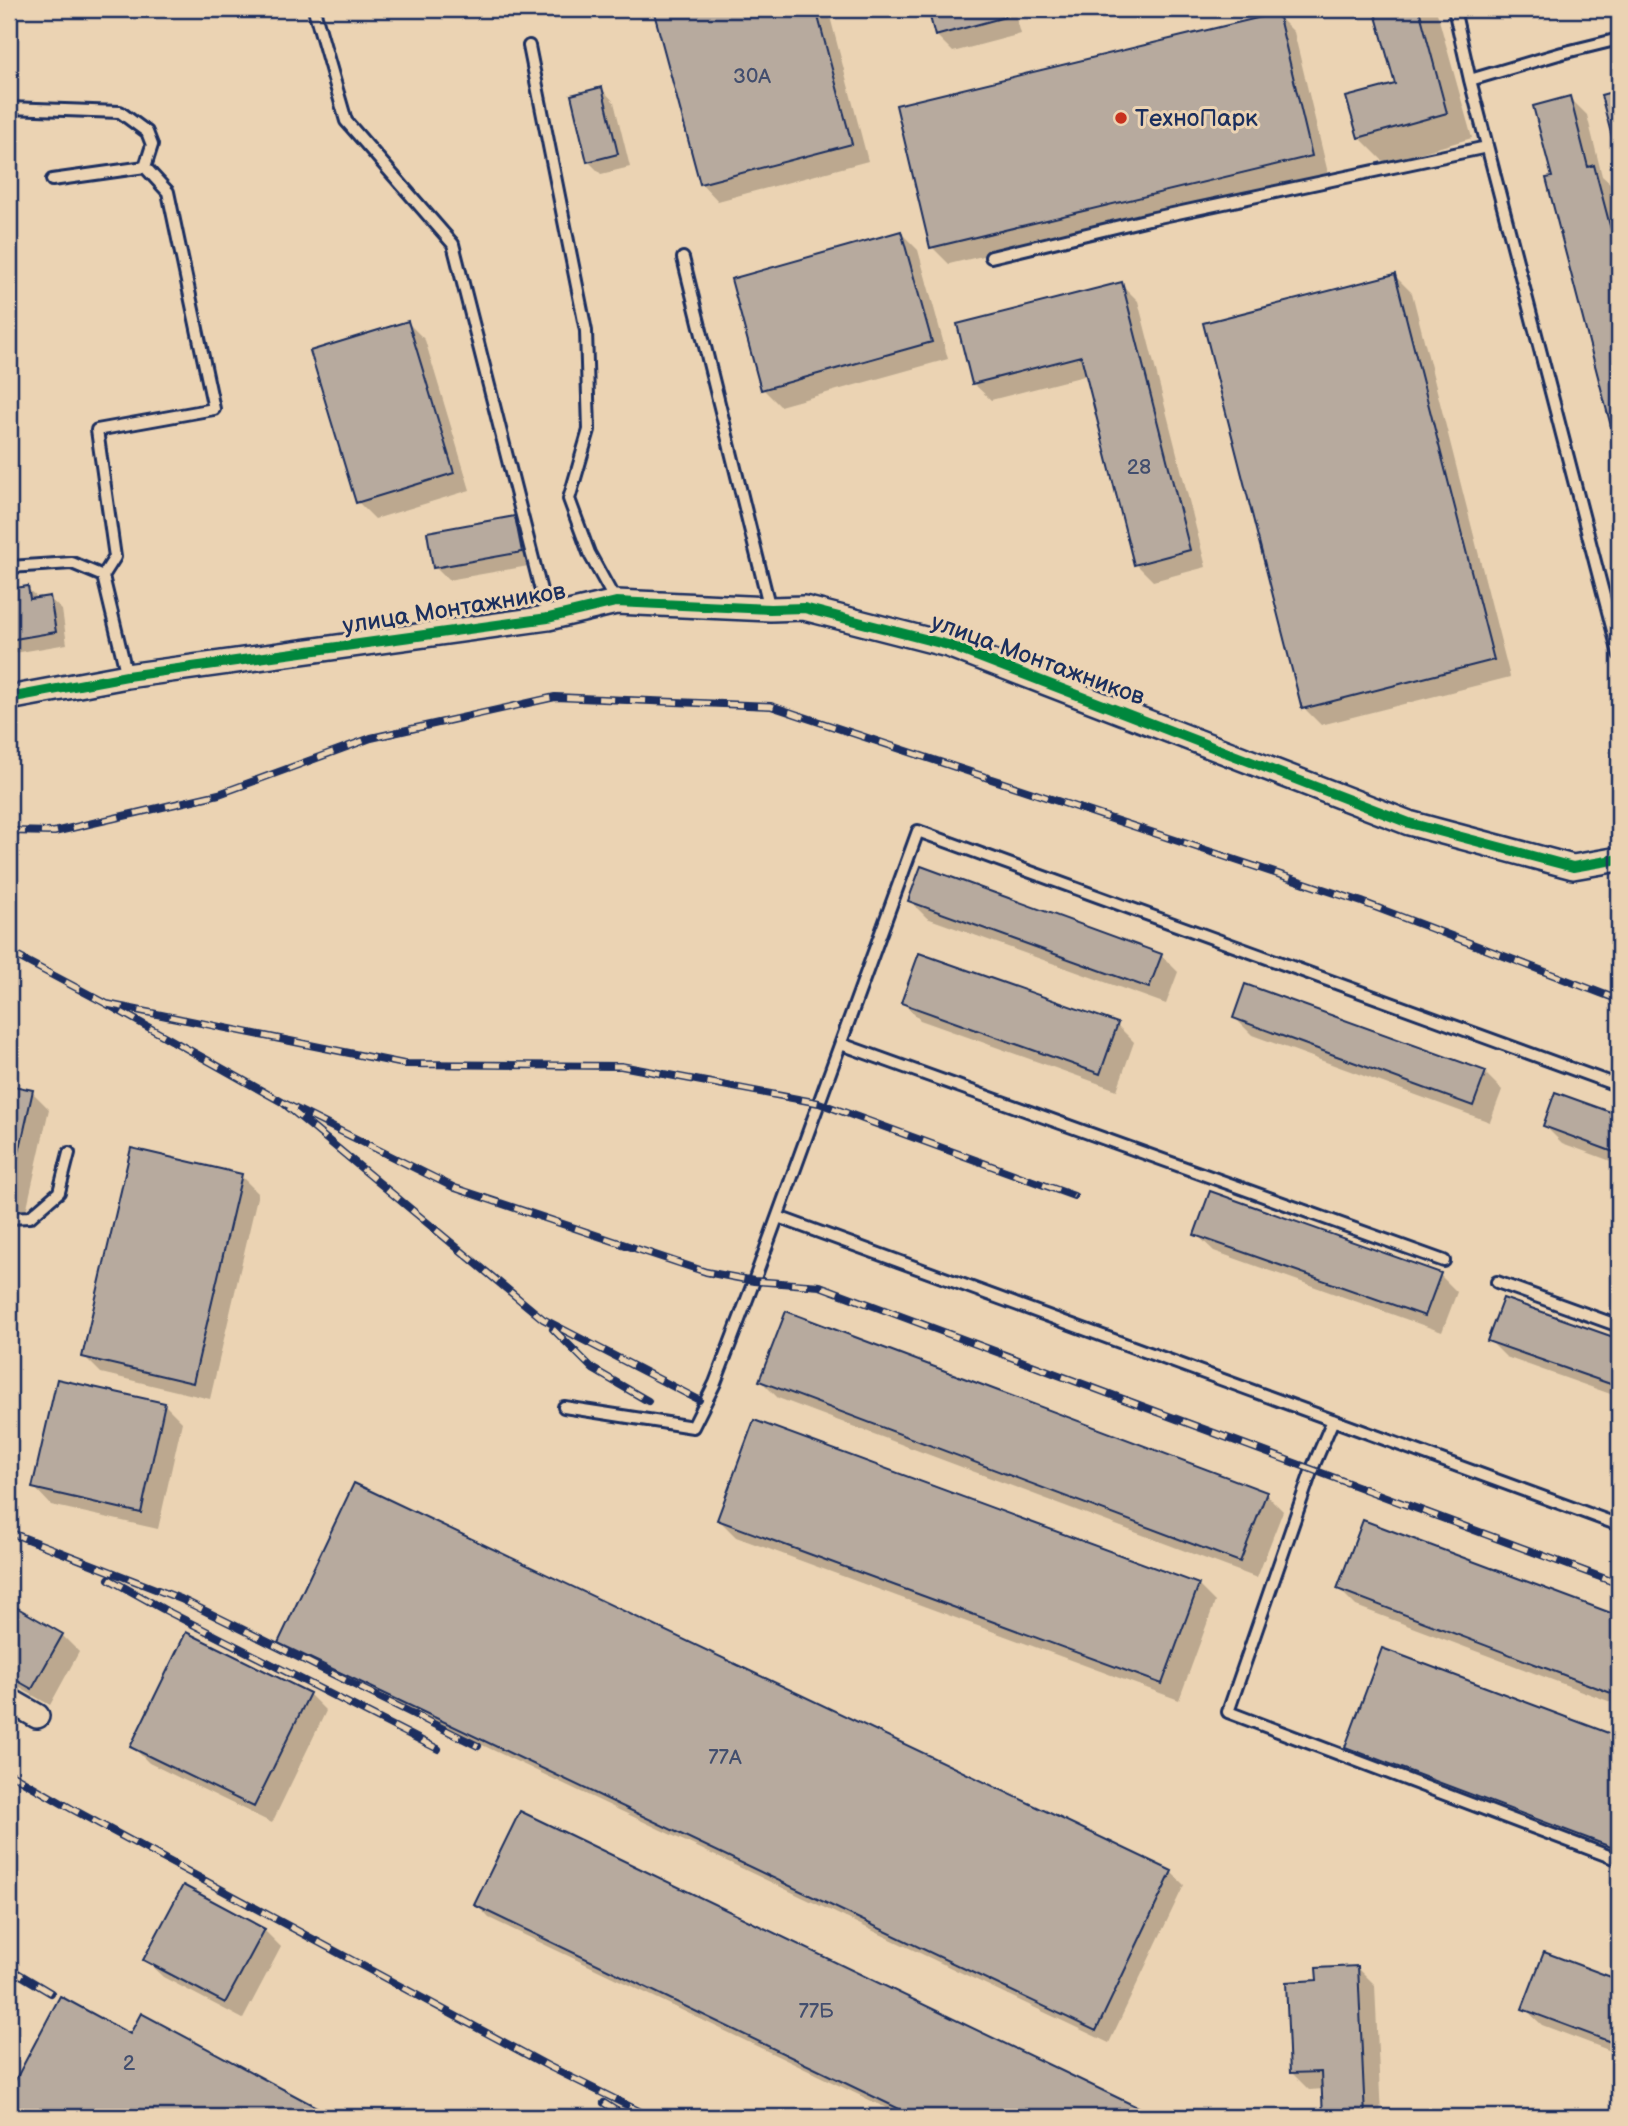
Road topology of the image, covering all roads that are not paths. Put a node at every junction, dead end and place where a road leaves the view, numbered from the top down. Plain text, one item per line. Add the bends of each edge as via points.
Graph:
1 (1454, 9) edge
2 (315, 13) dead end
3 (1619, 39) edge
4 (529, 46) dead end
5 (1470, 80) junction
6 (9, 108) edge
7 (1488, 147) junction
8 (145, 167) junction
9 (52, 180) dead end
10 (683, 257) dead end
11 (991, 257) dead end
12 (9, 567) edge
13 (103, 576) junction
14 (616, 602) junction
15 (770, 609) junction
16 (548, 618) junction
17 (1619, 654) edge
18 (127, 676) junction
19 (9, 698) edge
20 (1619, 859) edge
21 (841, 1044) junction
22 (1619, 1086) edge
23 (69, 1153) dead end
24 (778, 1217) junction
25 (9, 1218) edge
26 (1444, 1261) dead end
27 (1497, 1282) dead end
28 (1619, 1326) edge
29 (564, 1407) dead end
30 (1332, 1420) junction
31 (1619, 1525) edge
32 (9, 1700) edge
33 (37, 1716) dead end
34 (1619, 1860) edge

1 - 5 lane
2 - 16 lane via 346,121 453,244
3 - 5 lane
4 - 14 lane via 586,331 589,430 569,499 589,553
5 - 7 lane
6 - 8 lane via 120,112 147,132 152,145
7 - 11 lane
7 - 17 lane
8 - 9 lane
8 - 13 lane via 168,192 214,409 97,430 115,557
10 - 15 lane
12 - 13 lane via 72,563
13 - 18 lane
14 - 15 street, улица Монтажников
14 - 16 street, улица Монтажников
15 - 20 street, улица Монтажников via 804,608 948,645 1409,823 1573,867
16 - 18 street, улица Монтажников
18 - 19 street, улица Монтажников
21 - 22 lane via 918,831
21 - 24 lane
21 - 26 lane
23 - 25 lane via 59,1192 30,1217
24 - 29 lane via 715,1383 692,1427
24 - 30 lane
27 - 28 lane
30 - 31 lane
30 - 34 lane via 1228,1712
32 - 33 street

